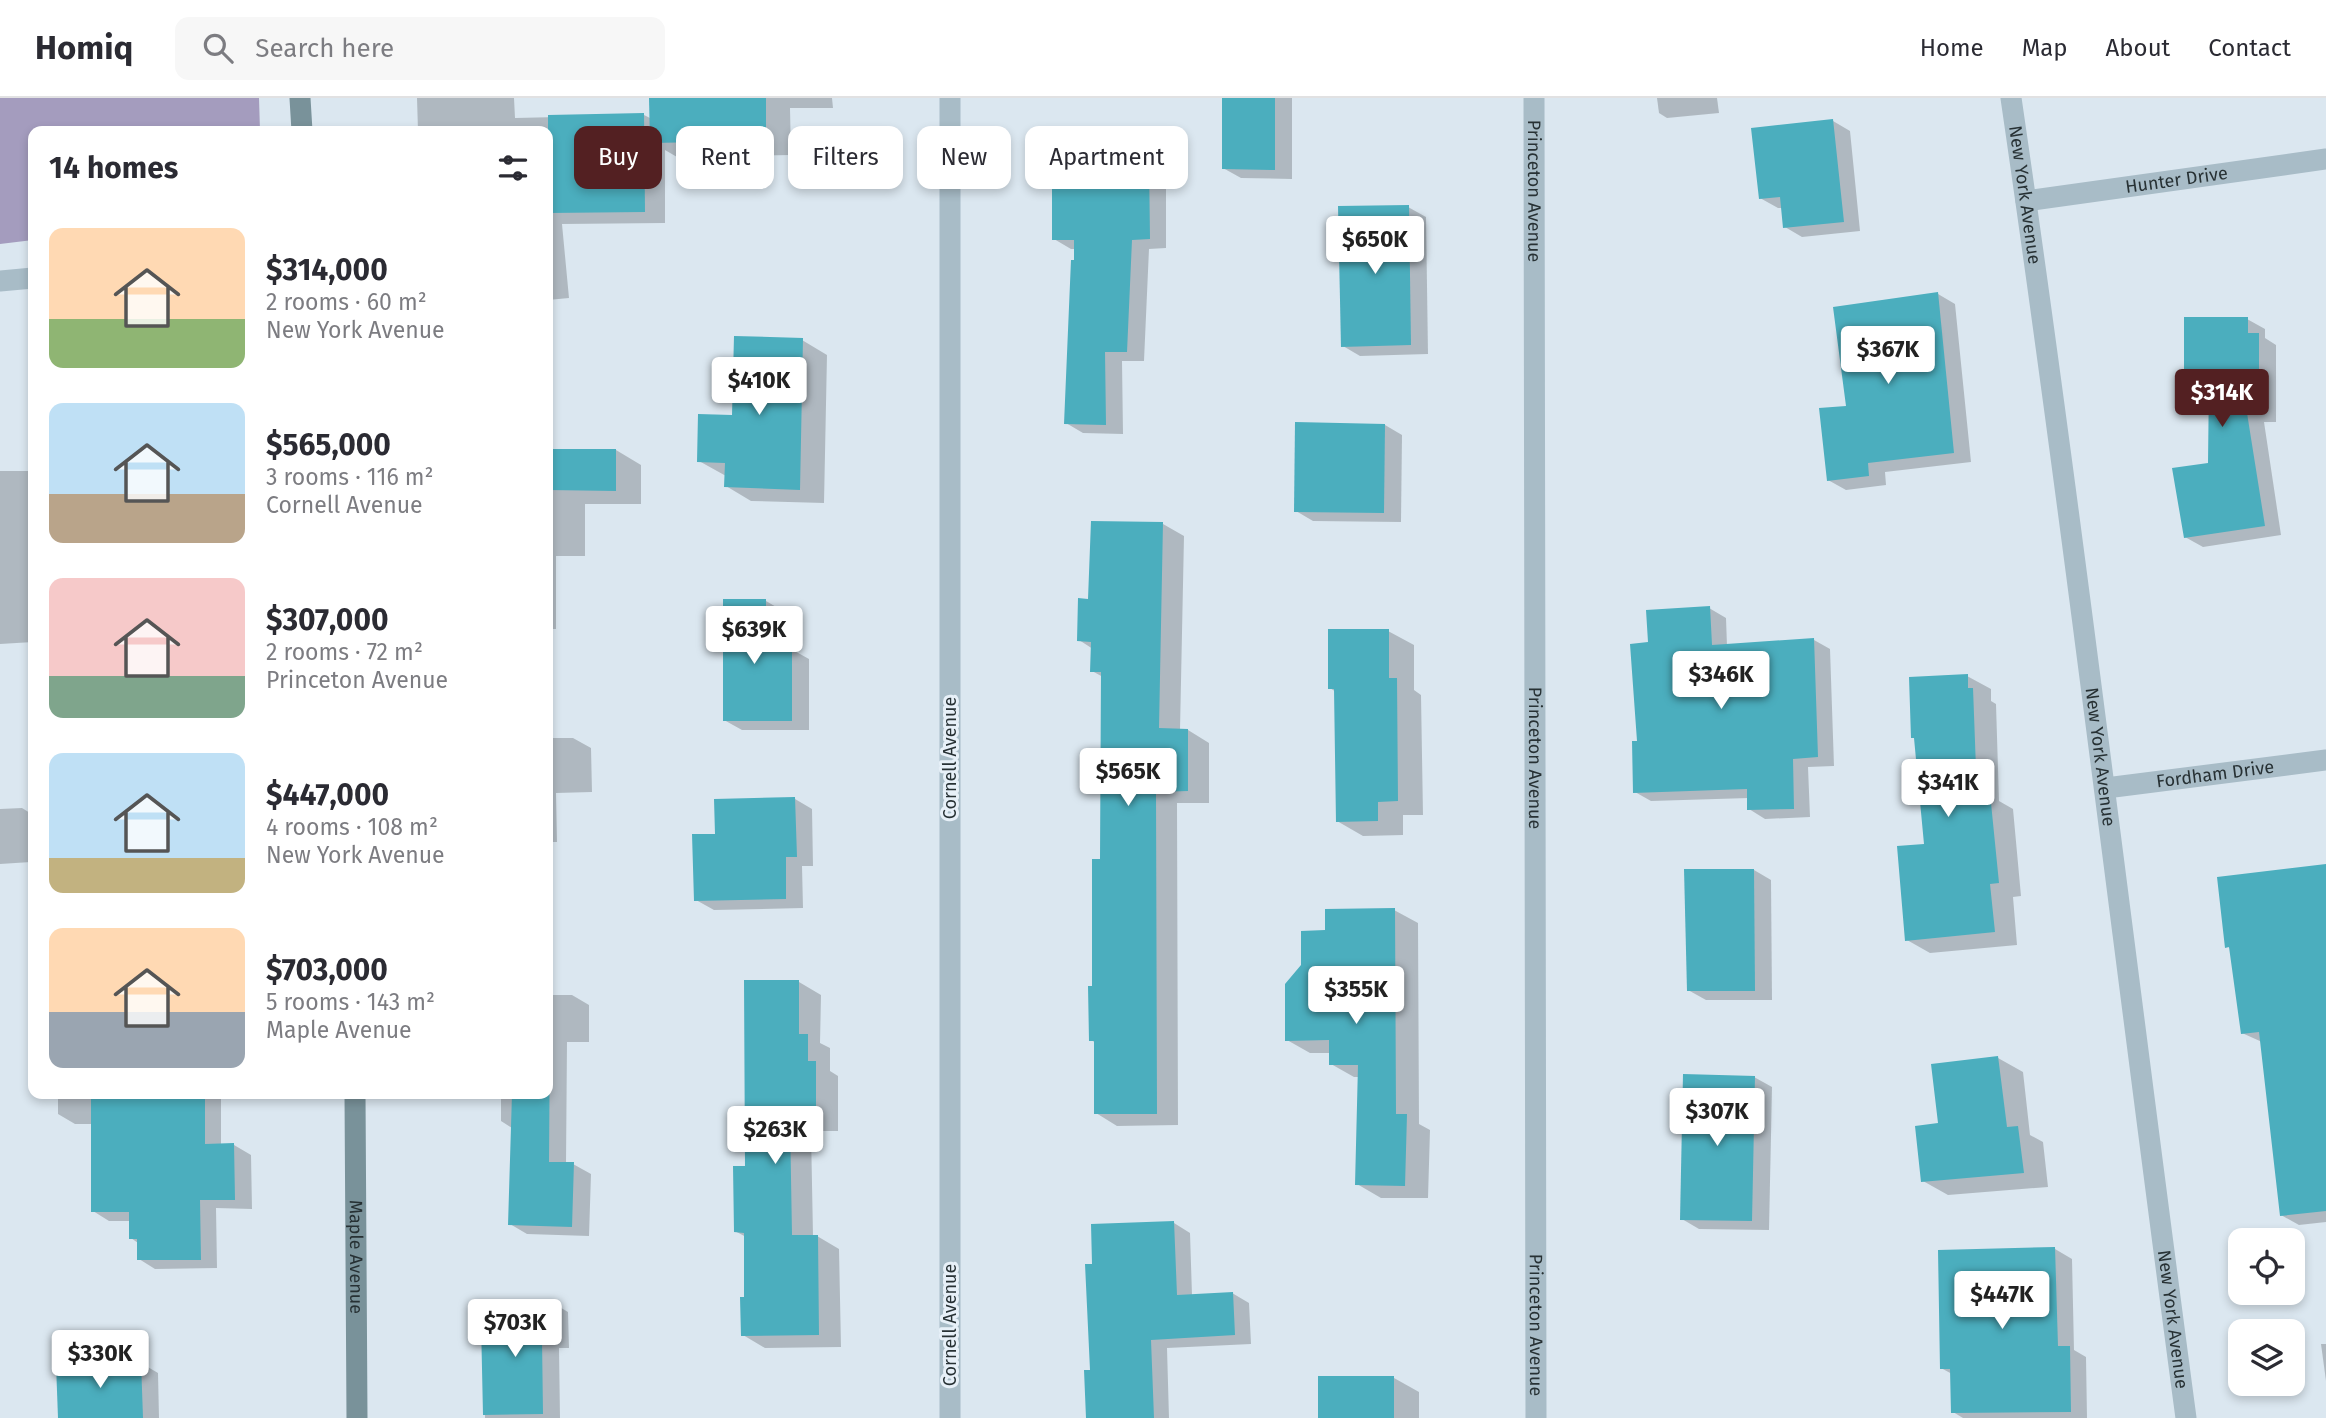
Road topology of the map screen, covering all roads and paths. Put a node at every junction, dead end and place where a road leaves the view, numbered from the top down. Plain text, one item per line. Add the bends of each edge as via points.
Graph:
1 (300, 98) edge
2 (950, 98) edge
3 (1534, 98) edge
4 (2011, 98) edge
5 (302, 126) edge
6 (2326, 159) edge
7 (2026, 201) junction
8 (28, 278) edge
9 (0, 281) edge
10 (2326, 760) edge
11 (2106, 788) junction
12 (355, 1099) edge
13 (357, 1418) edge
14 (950, 1418) edge
15 (1536, 1418) edge
16 (2186, 1418) edge

1 - 5 main road
2 - 14 street, Cornell Avenue
3 - 15 street, Princeton Avenue
4 - 7 street, New York Avenue
6 - 7 street, Hunter Drive
7 - 11 street, New York Avenue
8 - 9 street
10 - 11 street, Fordham Drive
11 - 16 street, New York Avenue
12 - 13 main road, Maple Avenue

